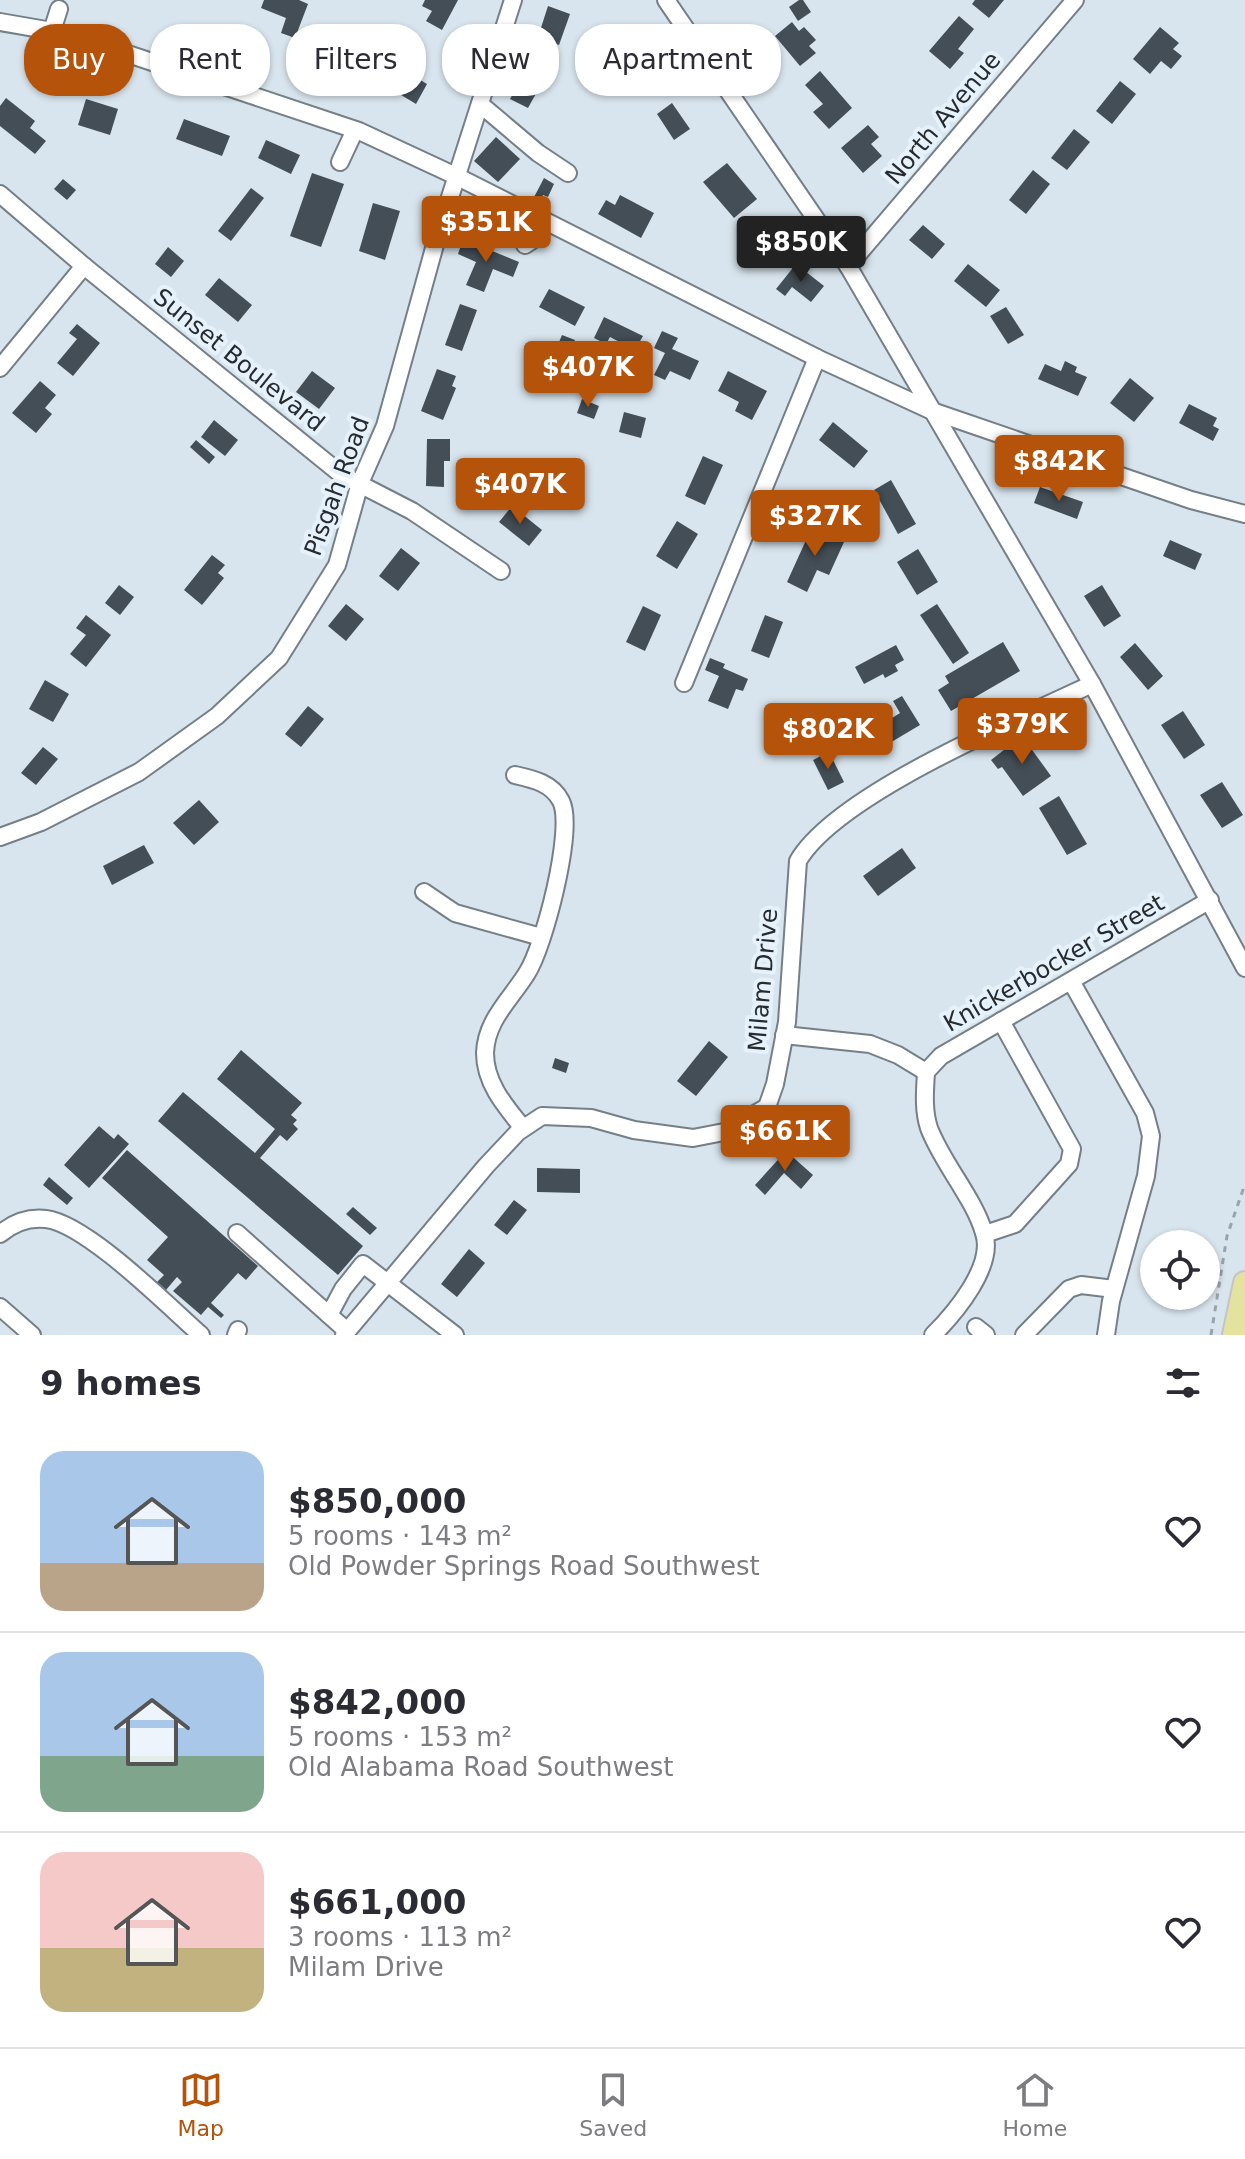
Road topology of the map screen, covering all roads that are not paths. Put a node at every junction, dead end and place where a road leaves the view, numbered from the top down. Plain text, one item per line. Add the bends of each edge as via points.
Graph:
1 (513, 0) edge
2 (666, 0) edge
3 (1075, 0) edge
4 (59, 9) dead end
5 (0, 22) edge
6 (54, 24) edge
7 (24, 26) edge
8 (134, 57) edge
9 (480, 104) junction
10 (355, 130) junction
11 (340, 162) dead end
12 (568, 173) dead end
13 (458, 177) junction
14 (0, 194) edge
15 (545, 221) junction
16 (484, 228) dead end
17 (437, 237) junction
18 (525, 245) dead end
19 (84, 266) junction
20 (848, 266) junction
21 (817, 358) junction
22 (0, 368) edge
23 (932, 411) junction
24 (360, 483) junction
25 (1245, 514) edge
26 (501, 571) dead end
27 (684, 683) dead end
28 (1092, 684) junction
29 (515, 775) dead end
30 (0, 837) edge
31 (424, 892) dead end
32 (1210, 900) junction
33 (541, 937) junction
34 (1245, 968) edge
35 (1071, 981) junction
36 (1001, 1021) junction
37 (784, 1035) junction
38 (926, 1072) junction
39 (523, 1128) junction
40 (237, 1233) dead end
41 (0, 1234) edge
42 (985, 1234) junction
43 (389, 1284) junction
44 (1114, 1289) junction
45 (1244, 1293) edge
46 (0, 1307) edge
47 (329, 1315) junction
48 (345, 1333) edge
49 (32, 1335) edge
50 (201, 1335) edge
51 (455, 1335) edge
52 (933, 1335) edge
53 (1024, 1335) edge
54 (1106, 1335) edge
55 (1234, 1335) edge

1 - 9 street, Pisgah Road
2 - 20 street
3 - 20 street, North Avenue
4 - 6 street
5 - 7 street
8 - 10 street
9 - 12 street
9 - 13 street, Pisgah Road
10 - 11 street
10 - 13 street
13 - 15 street via 515,197
13 - 17 street, Pisgah Road
14 - 19 street, Sunset Boulevard
15 - 18 street via 537,237
15 - 21 street
16 - 17 street
17 - 24 street, Pisgah Road via 385,426
19 - 22 street
19 - 24 street, Sunset Boulevard via 342,475
20 - 23 street
21 - 23 street
21 - 27 street
23 - 25 street
23 - 28 street
24 - 26 street, Sunset Boulevard
24 - 30 street, Pisgah Road via 337,565 279,658 217,716 139,772
28 - 32 street
28 - 37 street, Milam Drive via 916,770 869,798 808,847 798,861
29 - 33 street via 554,791 566,818 566,841
31 - 33 street via 455,913
32 - 34 street
32 - 35 street, Knickerbocker Street
33 - 39 street via 528,972 495,1018 485,1055 498,1098
35 - 36 street, Knickerbocker Street
35 - 44 street via 1145,1113 1151,1136 1146,1176
36 - 38 street, Knickerbocker Street via 941,1056
36 - 42 street via 1072,1149 1069,1164 1015,1224
37 - 38 street via 870,1044
37 - 39 street, Milam Drive via 767,1107 711,1137 634,1130 572,1116 542,1116
38 - 42 street via 928,1127
39 - 43 street, Milam Drive
40 - 47 street
41 - 50 street via 35,1219 62,1224 95,1244
42 - 52 street via 975,1281
43 - 47 street via 363,1264
43 - 48 street, Milam Drive
43 - 51 street
44 - 53 street via 1069,1289
44 - 54 street
45 - 55 main road
46 - 49 street
47 - 48 street

